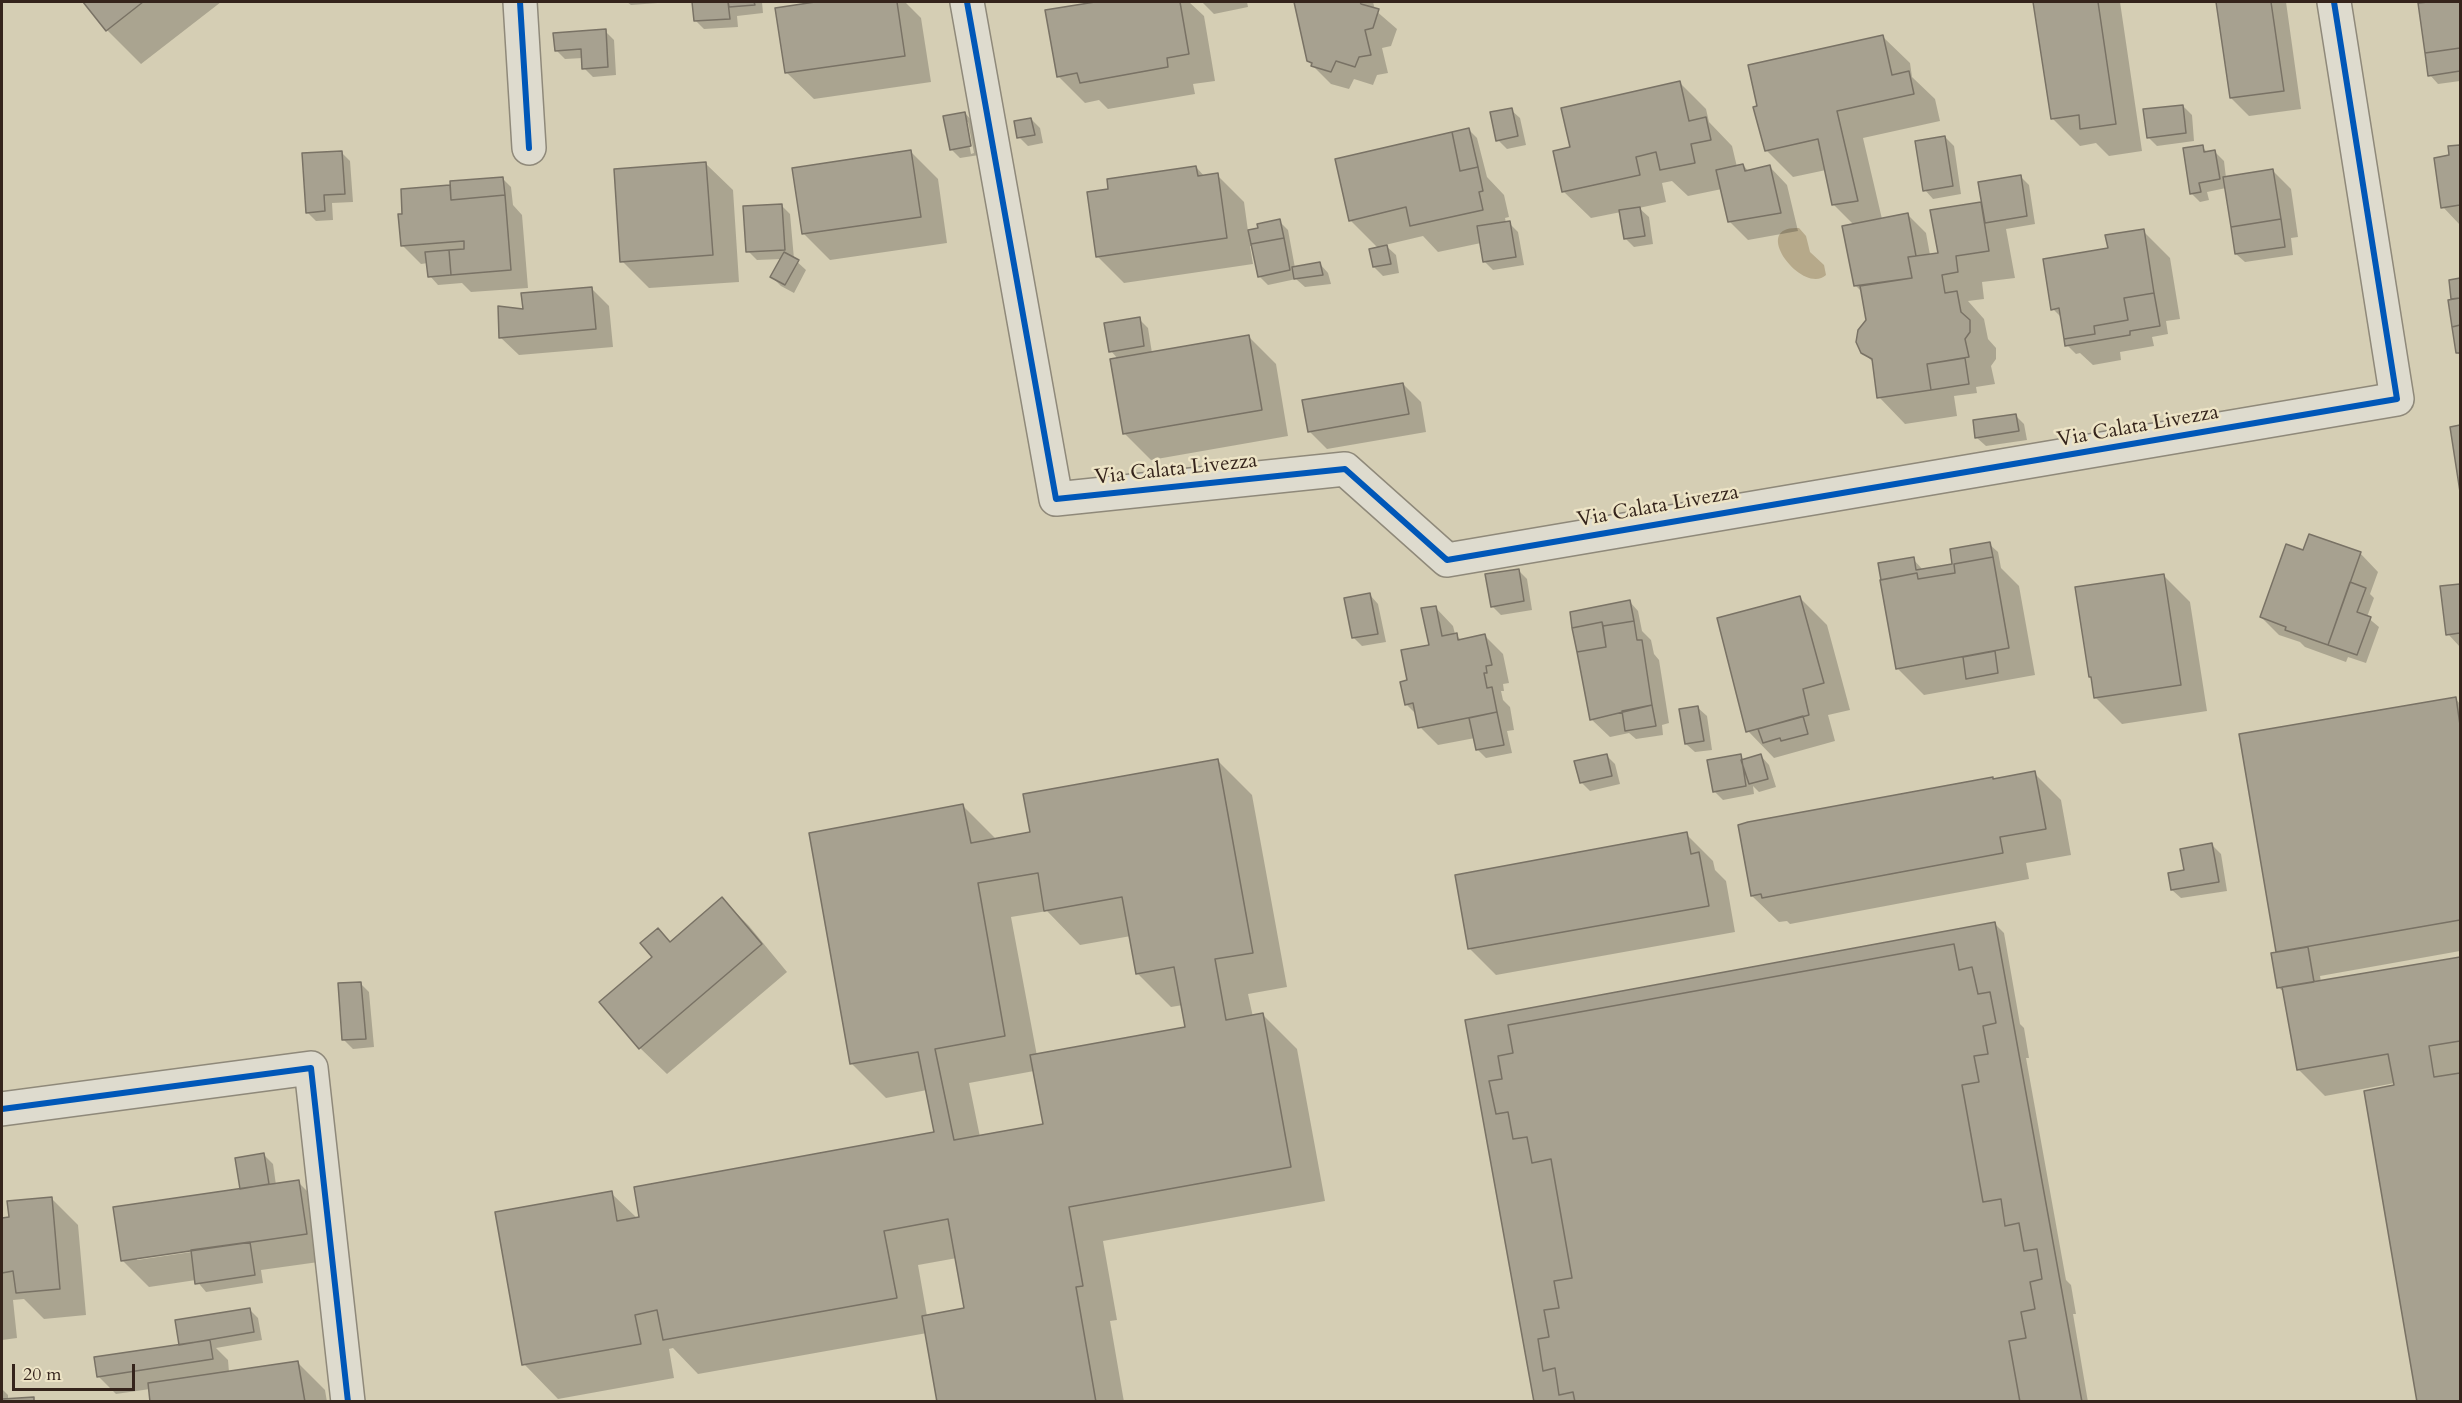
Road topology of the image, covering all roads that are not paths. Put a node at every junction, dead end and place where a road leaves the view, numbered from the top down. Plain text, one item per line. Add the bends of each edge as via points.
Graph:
1 (519, 2) edge
2 (967, 2) edge
3 (2334, 2) edge
4 (529, 148) dead end
5 (2, 1109) edge
6 (348, 1401) edge

1 - 4 street
2 - 3 street, Via Calata Livezza via 1056,499 1345,469 1447,560 2397,399
5 - 6 street via 311,1068

